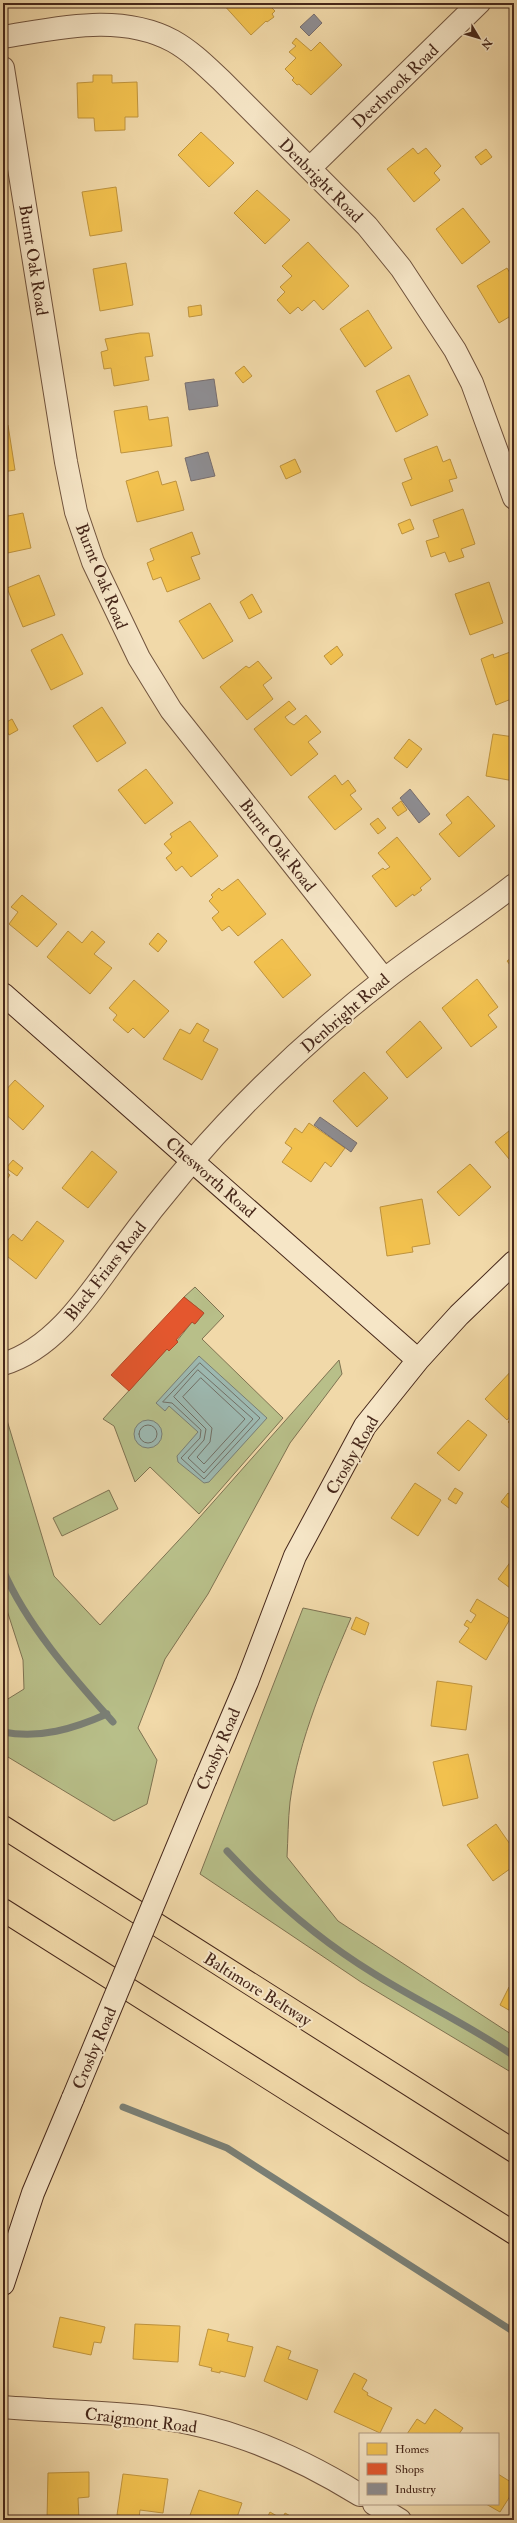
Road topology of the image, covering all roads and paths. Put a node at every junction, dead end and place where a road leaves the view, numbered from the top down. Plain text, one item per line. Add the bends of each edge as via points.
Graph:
1 (480, 3) edge
2 (3, 37) edge
3 (3, 68) edge
4 (310, 168) junction
5 (514, 498) edge
6 (514, 885) edge
7 (384, 979) junction
8 (3, 994) edge
9 (193, 1161) junction
10 (514, 1262) edge
11 (418, 1360) junction
12 (3, 1364) edge
13 (3, 1827) edge
14 (3, 1910) edge
15 (514, 2151) edge
16 (514, 2233) edge
17 (3, 2284) edge
18 (3, 2407) edge
19 (359, 2494) edge

1 - 4 street, Deerbrook Road
2 - 4 street, Denbright Road via 88,24 122,25 173,41 196,57 221,80
3 - 7 street, Burnt Oak Road via 66,462 76,512 93,562 139,658 171,710
4 - 5 street, Denbright Road via 367,226 401,268 455,350 484,412
6 - 7 street, Denbright Road
7 - 9 street, Denbright Road via 280,1070
8 - 9 street, Chesworth Road
9 - 11 street, Chesworth Road
9 - 12 street, Black Friars Road via 60,1328 35,1348
10 - 11 street, Crosby Road via 459,1315
11 - 17 street, Crosby Road, bridge via 364,1426 295,1556 247,1682 34,2193
13 - 15 highway, Baltimore Beltway
14 - 16 highway
18 - 19 street, Craigmont Road via 152,2417 203,2426 294,2458

